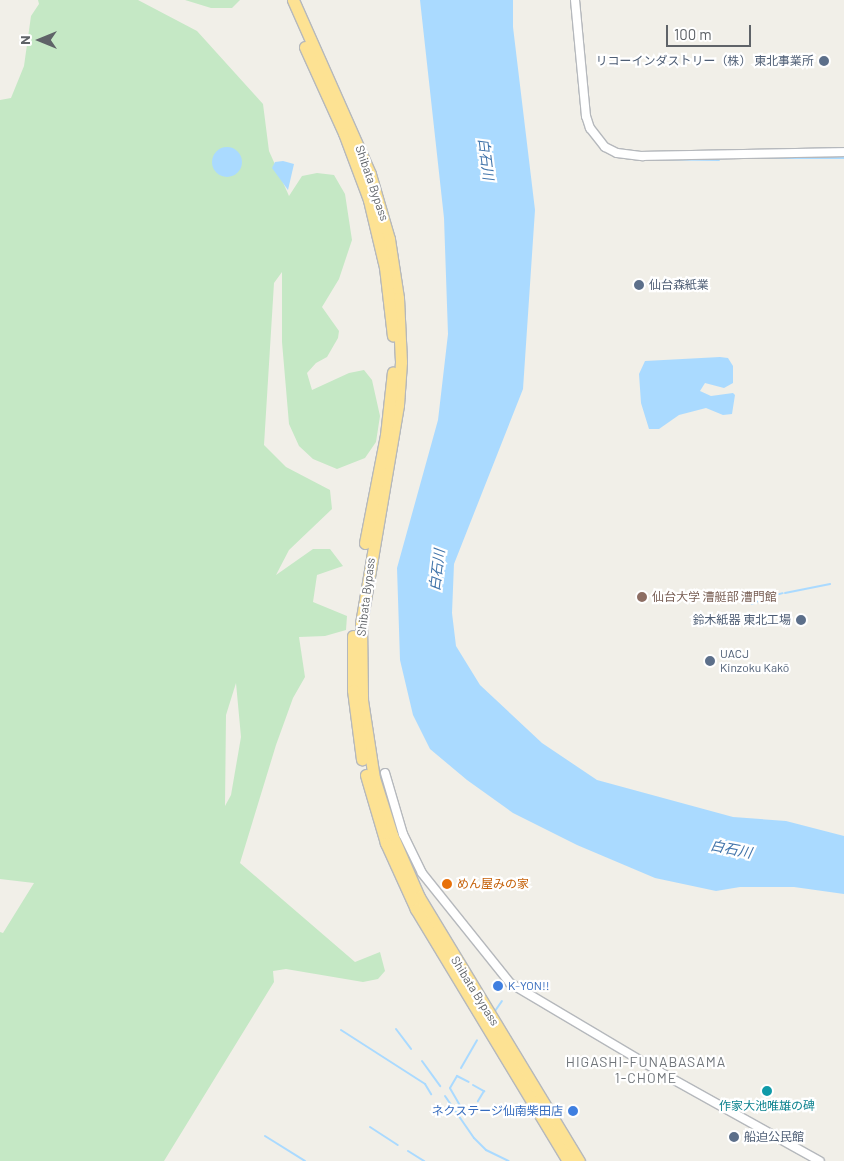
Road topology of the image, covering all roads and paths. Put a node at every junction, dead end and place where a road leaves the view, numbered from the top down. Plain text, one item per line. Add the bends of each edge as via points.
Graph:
1 (285, 0) edge
2 (293, 0) edge
3 (575, 0) edge
4 (844, 152) edge
5 (385, 772) dead end
6 (568, 1161) edge
7 (579, 1161) edge
8 (820, 1161) edge

1 - 6 highway, Shibata Bypass via 358,166 378,231 390,307 393,360 390,407 363,551 353,628 354,706 369,791 386,844 416,909
2 - 7 highway, Shibata Bypass via 378,195 398,298 401,362 398,405 361,624 362,700 374,778 392,835 419,897
3 - 4 street via 586,116 590,128 605,147 617,153 644,156
5 - 8 street via 402,834 422,873 510,983 658,1071

